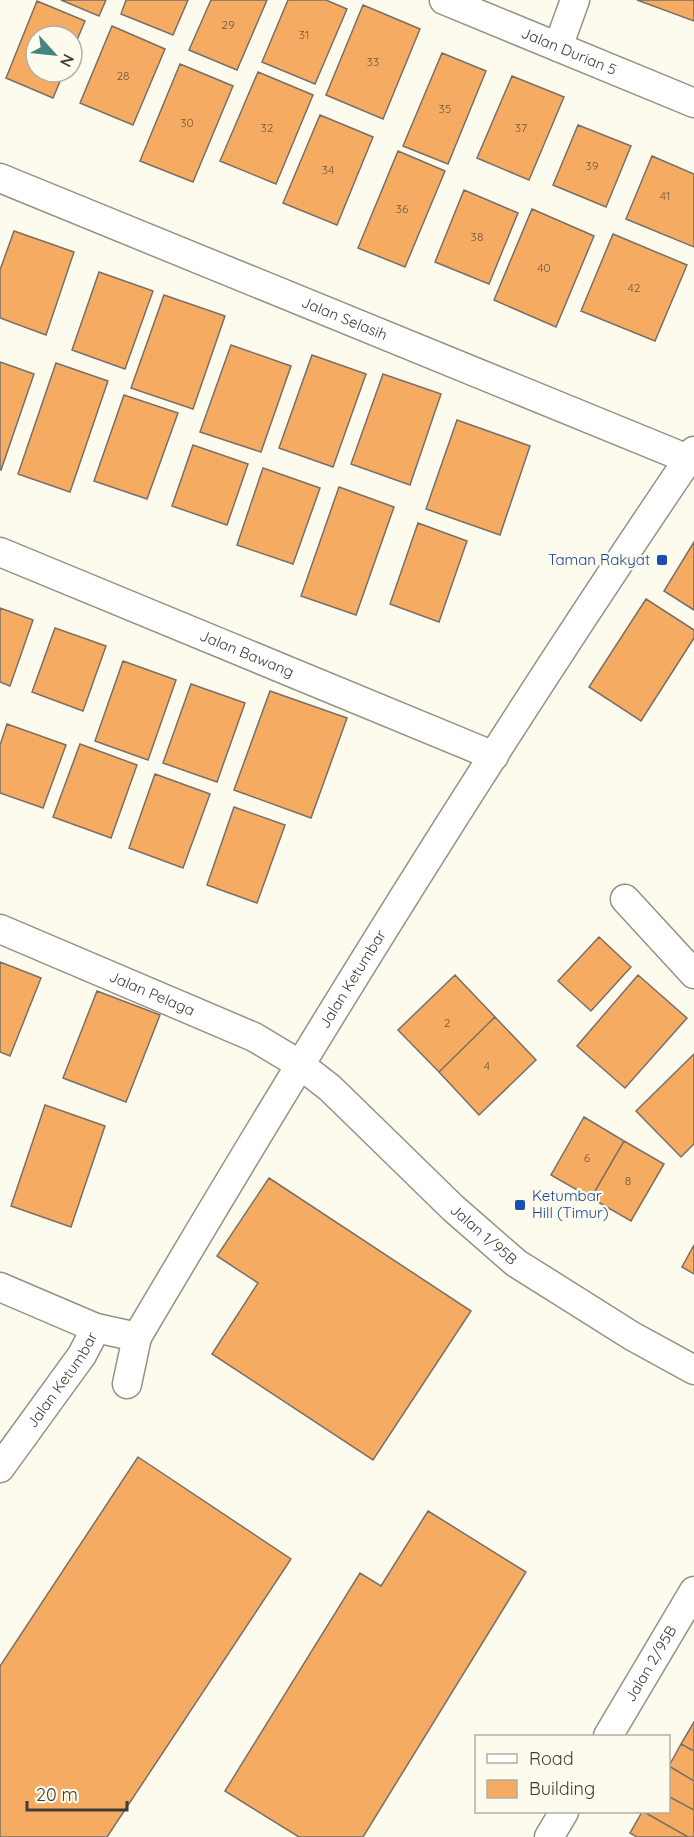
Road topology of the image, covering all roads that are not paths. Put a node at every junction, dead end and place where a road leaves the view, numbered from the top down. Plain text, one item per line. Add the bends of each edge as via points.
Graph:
1 (444, 0) edge
2 (575, 0) edge
3 (558, 47) junction
4 (694, 102) edge
5 (0, 178) edge
6 (691, 455) edge
7 (0, 552) edge
8 (494, 756) junction
9 (625, 899) dead end
10 (0, 929) edge
11 (694, 974) edge
12 (299, 1064) junction
13 (0, 1287) edge
14 (96, 1328) junction
15 (137, 1337) junction
16 (694, 1370) edge
17 (127, 1384) dead end
18 (0, 1467) edge
19 (694, 1592) edge
20 (609, 1735) edge
21 (563, 1813) edge
22 (549, 1837) edge

1 - 3 street, Jalan Durian 5
2 - 3 street
3 - 4 street, Jalan Durian 5
5 - 6 street, Jalan Selasih
6 - 8 street, Jalan Ketumbar
7 - 8 street, Jalan Bawang
8 - 12 street, Jalan Ketumbar
9 - 11 street
10 - 12 street, Jalan Pelaga via 254,1037
12 - 15 street, Jalan Ketumbar
12 - 16 street, Jalan 1/95B via 330,1088 453,1208 516,1263
13 - 14 street
14 - 15 street, Jalan Ketumbar
14 - 18 street, Jalan Ketumbar via 82,1355
15 - 17 street
19 - 20 street, Jalan 2/95B
21 - 22 street

